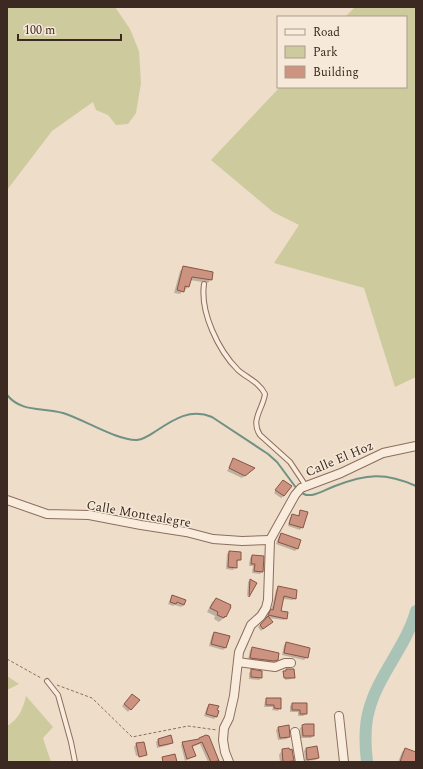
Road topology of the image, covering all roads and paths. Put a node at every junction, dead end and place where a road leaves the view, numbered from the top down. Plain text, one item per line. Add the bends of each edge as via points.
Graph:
1 (204, 284) dead end
2 (416, 446) edge
3 (303, 487) junction
4 (7, 500) edge
5 (270, 540) junction
6 (7, 659) edge
7 (238, 662) junction
8 (291, 663) dead end
9 (47, 681) junction
10 (338, 716) dead end
11 (224, 732) junction
12 (295, 732) dead end
13 (75, 762) edge
14 (229, 762) edge
15 (300, 762) edge
16 (344, 762) edge

1 - 3 lane via 205,309 216,340 239,370 259,385 265,394 256,422 257,430 290,462
2 - 3 street, Calle El Hoz via 383,453
3 - 5 street, Calle El Hoz via 295,495
4 - 5 street, Calle Montealegre via 47,514 89,515 212,539
5 - 7 street, Calle El Hoz via 266,608 251,625 239,652
6 - 9 path
7 - 8 street via 275,667
7 - 11 street, Calle El Hoz via 234,696
9 - 11 path via 92,698 132,737 188,726
9 - 13 lane via 58,695 72,742
10 - 16 street
11 - 14 street, Calle El Hoz via 225,752
12 - 15 street

